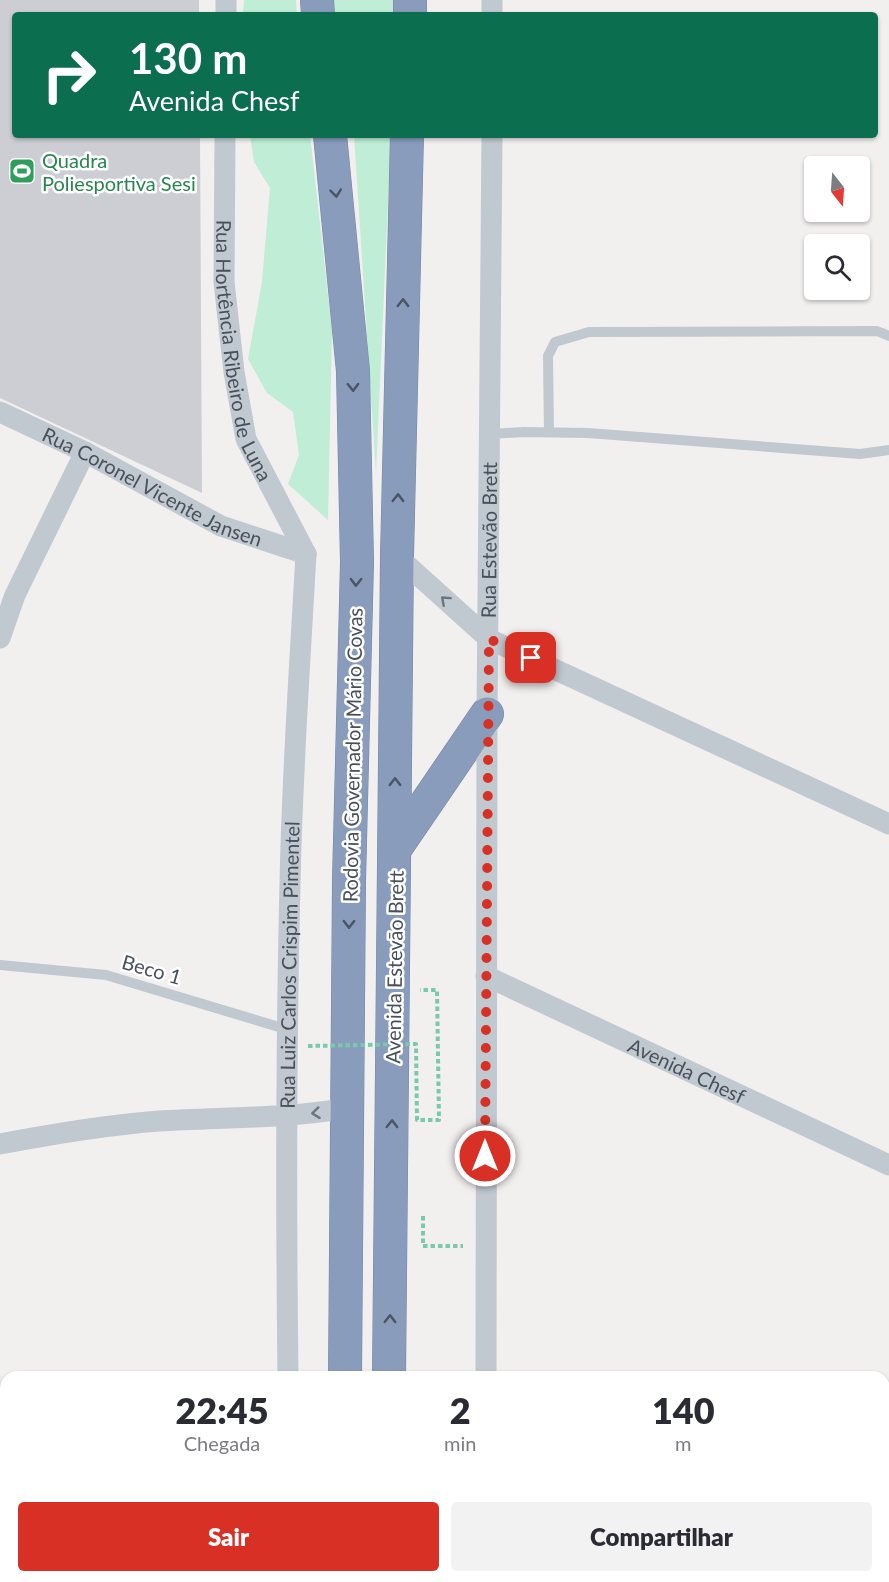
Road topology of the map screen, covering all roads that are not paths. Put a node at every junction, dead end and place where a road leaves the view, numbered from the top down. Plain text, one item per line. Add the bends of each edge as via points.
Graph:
1 (225, 138) edge
2 (330, 138) edge
3 (407, 138) edge
4 (492, 138) edge
5 (889, 336) edge
6 (0, 412) edge
7 (549, 432) junction
8 (492, 434) junction
9 (889, 450) edge
10 (85, 452) junction
11 (306, 554) junction
12 (397, 556) junction
13 (0, 638) edge
14 (489, 639) junction
15 (487, 714) junction
16 (889, 824) edge
17 (395, 849) junction
18 (0, 965) edge
19 (486, 976) junction
20 (289, 1030) junction
21 (347, 1107) junction
22 (285, 1115) junction
23 (0, 1144) edge
24 (889, 1165) edge
25 (288, 1371) edge
26 (345, 1371) edge
27 (389, 1371) edge
28 (486, 1371) edge

1 - 11 street, Rua Hortência Ribeiro de Luna via 224,282 246,438
2 -> 21 highway, Rodovia Governador Mário Covas via 353,371 357,562
12 -> 3 highway
4 - 8 street, Rua Estevão Brett
5 - 7 lane via 877,331 589,332 555,342 548,356
6 - 10 street, Rua Coronel Vicente Jansen
7 - 8 lane
7 - 9 lane via 860,454
8 - 14 street, Rua Estevão Brett
10 - 11 street, Rua Coronel Vicente Jansen via 221,526
10 - 13 street via 15,595
11 - 20 street, Rua Luiz Carlos Crispim Pimentel via 290,883
14 -> 12 street
17 -> 12 highway, Avenida Estevāo Brett
14 - 15 street, Rua Estevão Brett
14 - 16 street
15 - 17 highway
15 - 19 street, Rua Estevão Brett
27 -> 17 highway, Avenida Estevāo Brett
18 - 20 lane, Beco 1 via 106,975
19 - 24 street, Avenida Chesf
19 - 28 street, Rua Estevão Brett
20 - 22 street, Rua Luiz Carlos Crispim Pimentel
21 -> 22 street
21 - 26 highway, Rodovia Governador Mário Covas
22 - 23 street via 157,1121 59,1132
22 - 25 street, Rua Luiz Carlos Crispim Pimentel

